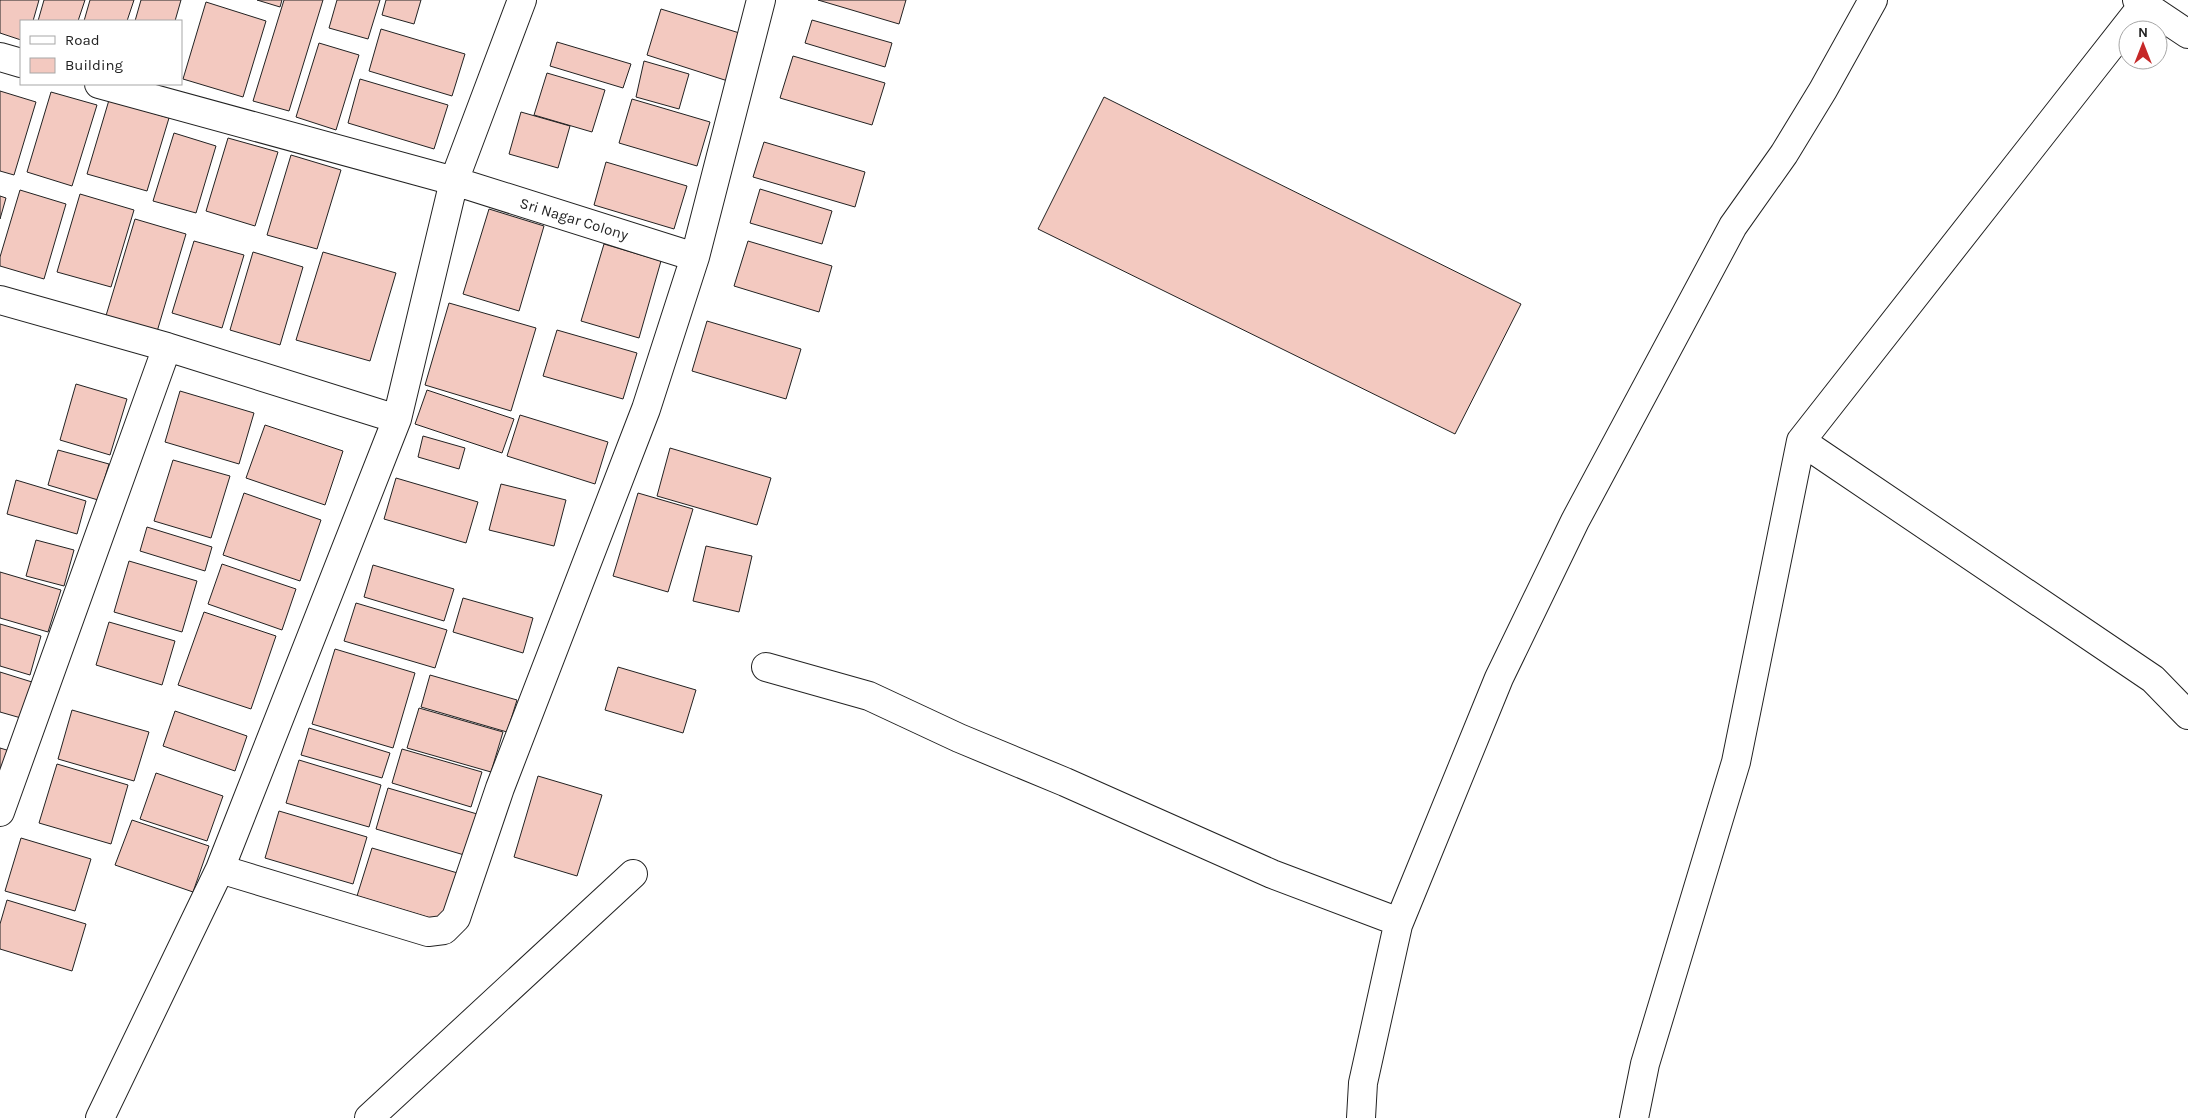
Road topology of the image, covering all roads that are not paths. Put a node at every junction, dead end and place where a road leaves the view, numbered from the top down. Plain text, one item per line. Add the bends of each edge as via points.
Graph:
1 (522, 0) edge
2 (761, 0) edge
3 (1873, 0) edge
4 (2140, 2) edge
5 (2188, 34) edge
6 (0, 57) edge
7 (20, 63) edge
8 (103, 85) edge
9 (454, 181) junction
10 (695, 256) junction
11 (0, 300) edge
12 (167, 348) junction
13 (396, 419) junction
14 (1801, 441) junction
15 (766, 667) dead end
16 (2188, 715) edge
17 (0, 812) edge
18 (220, 869) junction
19 (633, 874) dead end
20 (1399, 922) junction
21 (100, 1118) edge
22 (369, 1118) edge
23 (1361, 1118) edge
24 (1634, 1118) edge

1 - 9 street
2 - 10 street
3 - 20 street via 1789,146 1733,226 1575,521 1499,678
4 - 5 street
4 - 14 street
6 - 7 street
8 - 9 street, Sri Nagar Colony
9 - 10 street, Sri Nagar Colony
9 - 13 street
10 - 18 street via 646,409 500,788 456,918 444,930 428,932
11 - 12 street
12 - 13 street
12 - 17 street
13 - 18 street
14 - 16 street via 2152,678
14 - 24 street via 1736,762 1646,1064
15 - 20 street via 869,696 1272,874
18 - 21 street
19 - 22 street
20 - 23 street via 1363,1083

